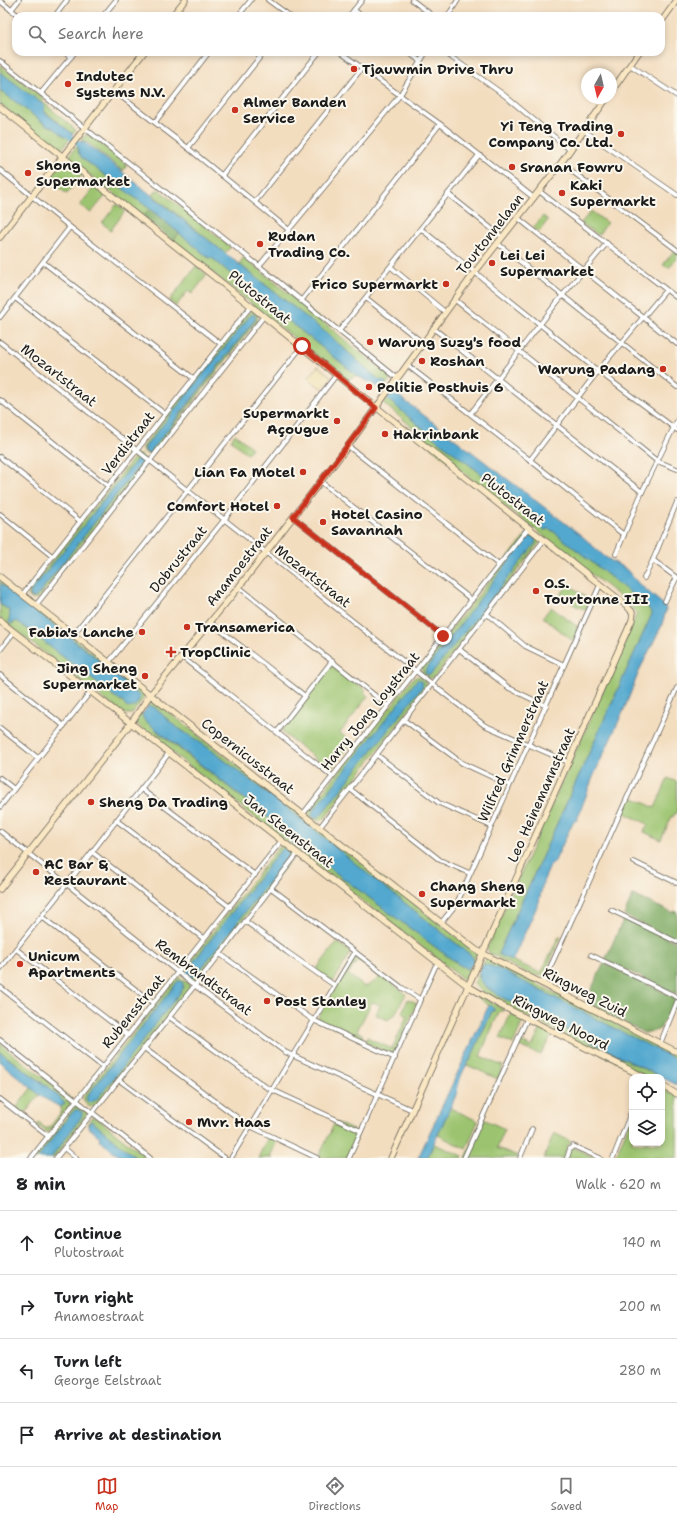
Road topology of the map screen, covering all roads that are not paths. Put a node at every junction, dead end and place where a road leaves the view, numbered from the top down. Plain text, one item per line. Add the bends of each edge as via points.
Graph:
1 (19, 0) edge
2 (67, 0) edge
3 (116, 0) edge
4 (185, 0) edge
5 (251, 0) edge
6 (268, 0) edge
7 (362, 0) edge
8 (412, 0) edge
9 (458, 0) edge
10 (677, 0) edge
11 (0, 1) edge
12 (11, 10) junction
13 (354, 10) joint
14 (14, 12) edge
15 (58, 12) edge
16 (106, 12) edge
17 (175, 12) edge
18 (241, 12) edge
19 (284, 12) edge
20 (357, 12) edge
21 (428, 12) edge
22 (450, 12) edge
23 (665, 16) edge
24 (141, 56) edge
25 (206, 56) edge
26 (261, 56) edge
27 (316, 56) edge
28 (346, 56) edge
29 (413, 56) edge
30 (423, 56) edge
31 (450, 56) edge
32 (636, 56) edge
33 (71, 57) edge
34 (0, 61) edge
35 (420, 61) junction
36 (630, 65) junction
37 (362, 68) junction
38 (617, 83) edge
39 (114, 91) junction
40 (41, 93) junction
41 (400, 95) junction
42 (677, 96) edge
43 (602, 104) edge
44 (0, 107) edge
45 (155, 122) junction
46 (440, 124) junction
47 (83, 130) junction
48 (583, 130) junction
49 (188, 148) junction
50 (569, 149) junction
51 (64, 154) junction
52 (479, 155) junction
53 (561, 163) junction
54 (0, 170) edge
55 (222, 176) junction
56 (539, 191) junction
57 (448, 194) junction
58 (32, 195) junction
59 (677, 195) edge
60 (534, 198) junction
61 (255, 202) junction
62 (518, 218) junction
63 (70, 227) junction
64 (421, 229) junction
65 (289, 230) junction
66 (0, 237) edge
67 (502, 237) junction
68 (497, 243) junction
69 (607, 243) junction
70 (677, 250) edge
71 (43, 262) junction
72 (259, 266) junction
73 (391, 267) junction
74 (584, 270) junction
75 (475, 272) junction
76 (666, 290) junction
77 (562, 296) junction
78 (15, 298) junction
79 (366, 298) junction
80 (677, 298) edge
81 (454, 299) junction
82 (301, 301) junction
83 (252, 306) junction
84 (445, 312) junction
85 (264, 316) junction
86 (0, 317) edge
87 (643, 317) junction
88 (540, 324) junction
89 (433, 328) junction
90 (339, 331) junction
91 (0, 342) edge
92 (423, 343) junction
93 (221, 344) junction
94 (621, 344) junction
95 (677, 344) edge
96 (302, 346) junction
97 (519, 351) junction
98 (407, 365) junction
99 (598, 370) junction
100 (337, 374) junction
101 (193, 378) junction
102 (397, 378) junction
103 (498, 378) junction
104 (392, 384) joint
105 (677, 387) edge
106 (578, 398) junction
107 (0, 400) edge
108 (376, 408) junction
109 (471, 413) junction
110 (165, 414) junction
111 (677, 420) edge
112 (557, 425) junction
113 (675, 429) edge
114 (348, 446) junction
115 (137, 450) junction
116 (0, 457) edge
117 (150, 460) junction
118 (530, 460) junction
119 (657, 460) junction
120 (677, 470) edge
121 (320, 481) junction
122 (108, 486) junction
123 (188, 491) junction
124 (642, 492) junction
125 (677, 502) edge
126 (0, 514) edge
127 (293, 517) junction
128 (224, 520) junction
129 (80, 521) junction
130 (529, 527) junction
131 (624, 535) junction
132 (544, 540) junction
133 (265, 552) junction
134 (616, 554) dead end
135 (52, 556) junction
136 (653, 560) junction
137 (499, 565) junction
138 (0, 577) edge
139 (644, 578) dead end
140 (677, 578) edge
141 (600, 585) junction
142 (239, 587) junction
143 (22, 595) junction
144 (472, 600) junction
145 (665, 601) dead end
146 (36, 605) junction
147 (633, 613) joint
148 (487, 614) junction
149 (0, 621) edge
150 (210, 622) junction
151 (14, 632) junction
152 (73, 635) junction
153 (443, 636) junction
154 (459, 649) junction
155 (0, 650) edge
156 (182, 657) junction
157 (332, 661) junction
158 (108, 662) junction
159 (564, 665) junction
160 (416, 672) junction
161 (0, 676) edge
162 (432, 684) junction
163 (677, 688) edge
164 (91, 691) junction
165 (150, 695) junction
166 (305, 696) junction
167 (388, 706) junction
168 (546, 706) junction
169 (404, 720) junction
170 (130, 723) junction
171 (64, 726) junction
172 (0, 728) edge
173 (277, 732) junction
174 (529, 745) junction
175 (169, 753) junction
176 (377, 755) junction
177 (38, 758) junction
178 (568, 762) junction
179 (332, 776) junction
180 (0, 778) edge
181 (509, 785) junction
182 (14, 789) junction
183 (141, 789) junction
184 (350, 789) junction
185 (0, 807) edge
186 (303, 814) junction
187 (116, 820) junction
188 (491, 826) junction
189 (320, 827) junction
190 (0, 831) edge
191 (282, 840) junction
192 (92, 852) junction
193 (29, 853) junction
194 (298, 853) junction
195 (634, 862) dead end
196 (469, 873) junction
197 (255, 875) junction
198 (677, 883) edge
199 (68, 884) junction
200 (271, 888) junction
201 (0, 889) edge
202 (230, 907) junction
203 (611, 910) dead end
204 (42, 917) junction
205 (245, 921) junction
206 (441, 923) junction
207 (204, 939) junction
208 (677, 942) edge
209 (16, 949) junction
210 (355, 952) junction
211 (220, 954) junction
212 (591, 955) dead end
213 (481, 956) junction
214 (438, 962) junction
215 (0, 969) edge
216 (178, 972) junction
217 (543, 983) junction
218 (194, 985) junction
219 (334, 985) junction
220 (468, 986) junction
221 (0, 987) edge
222 (677, 996) edge
223 (421, 1000) junction
224 (677, 1002) edge
225 (153, 1003) junction
226 (169, 1017) junction
227 (527, 1019) junction
228 (313, 1020) junction
229 (128, 1035) junction
230 (0, 1040) edge
231 (660, 1044) junction
232 (144, 1048) junction
233 (677, 1052) edge
234 (292, 1056) junction
235 (395, 1058) junction
236 (103, 1067) junction
237 (638, 1074) edge
238 (119, 1080) junction
239 (665, 1088) edge
240 (272, 1091) junction
241 (677, 1094) edge
242 (378, 1096) junction
243 (0, 1098) edge
244 (77, 1100) junction
245 (412, 1110) junction
246 (93, 1112) junction
247 (629, 1118) edge
248 (250, 1126) junction
249 (532, 1129) dead end
250 (361, 1132) junction
251 (48, 1136) junction
252 (64, 1148) junction
253 (31, 1158) edge
254 (56, 1158) edge
255 (76, 1158) edge
256 (150, 1158) edge
257 (225, 1158) edge
258 (231, 1158) edge
259 (317, 1158) edge
260 (349, 1158) edge
261 (391, 1158) edge
262 (464, 1158) edge
263 (520, 1158) edge
264 (567, 1158) edge
265 (600, 1158) edge
266 (613, 1158) edge

1 - 12 street
2 - 15 street
3 - 16 street
4 - 17 street
5 - 18 street
6 - 19 street
7 - 13 street
8 - 21 street
9 - 22 street
10 - 23 street
11 - 12 street
12 - 14 street
13 - 20 street
24 - 39 street
25 - 45 street
26 - 49 street
27 - 55 street
28 - 37 street
29 - 35 street
30 - 35 street
31 - 50 street via 504,95
32 - 36 street
33 - 40 street
34 - 40 street
35 - 41 street
36 - 38 street
36 - 42 street
37 - 41 street
37 - 61 street
39 - 45 street
39 - 47 street
40 - 47 street
41 - 46 street
41 - 65 street
43 - 48 street, Tourtonnelaan
44 - 51 street, Plutostraat
45 - 49 street
46 - 52 street
46 - 82 street
47 - 51 street
47 - 72 street
48 - 50 street, Tourtonnelaan
48 - 59 street
49 - 55 street
50 - 53 street, Tourtonnelaan
51 - 58 street
51 - 83 street, Plutostraat
52 - 57 street
52 - 60 street
53 - 56 street, Tourtonnelaan
53 - 70 street
54 - 58 street
55 - 61 street
56 - 60 street, Tourtonnelaan
56 - 69 street
57 - 64 street
57 - 67 street
58 - 63 street
58 - 66 street
60 - 62 street, Tourtonnelaan
61 - 65 street
62 - 67 street, Tourtonnelaan
62 - 74 street
63 - 71 street
63 - 93 street
64 - 73 street
64 - 75 street
65 - 72 street
67 - 68 street, Tourtonnelaan
68 - 75 street, Tourtonnelaan
68 - 77 street
69 - 74 street
69 - 76 street
71 - 78 street
71 - 101 street
72 - 82 street
73 - 79 street
73 - 84 street
74 - 77 street
74 - 87 street
75 - 81 street, Tourtonnelaan
75 - 88 street
76 - 80 street
76 - 87 street
77 - 88 street
77 - 94 street
78 - 86 street
78 - 110 street
79 - 90 street
79 - 92 street
81 - 84 street, Tourtonnelaan
81 - 97 street
82 - 90 street
83 - 85 street, Plutostraat
83 - 93 street, Verdistraat
84 - 89 street, Tourtonnelaan
85 - 96 street, Plutostraat
85 - 117 street
87 - 94 street
87 - 95 street
88 - 97 street
88 - 99 street
89 - 92 street, Tourtonnelaan
89 - 103 street
90 - 102 street
91 - 115 street, Mozartstraat
92 - 98 street, Tourtonnelaan
93 - 101 street, Verdistraat
94 - 99 street
94 - 105 street
96 - 100 street, Plutostraat
96 - 123 street
97 - 103 street
97 - 106 street
98 - 102 street, Tourtonnelaan
98 - 109 street
99 - 106 street
99 - 113 street
100 - 108 street, Plutostraat
100 - 128 street, Dobrustraat
101 - 110 street, Verdistraat
102 - 104 street, Tourtonnelaan
103 - 109 street
103 - 112 street
104 - 108 street, Anamoestraat
106 - 112 street
106 - 119 street
107 - 122 street
108 - 114 street, Anamoestraat
108 - 130 street, Plutostraat
109 - 118 street
110 - 115 street, Verdistraat
111 - 113 street
112 - 118 street
112 - 124 street
113 - 119 street
114 - 121 street, Anamoestraat
114 - 137 street
115 - 117 street, Mozartstraat
115 - 122 street, Verdistraat
116 - 129 street
117 - 123 street, Mozartstraat
117 - 146 street
118 - 131 street
119 - 120 street
119 - 124 street
121 - 127 street, Anamoestraat
121 - 144 street
122 - 129 street, Verdistraat
123 - 128 street, Mozartstraat
123 - 152 street
124 - 131 street
125 - 136 street
126 - 135 street
127 - 133 street, Anamoestraat
127 - 153 street
128 - 133 street, Mozartstraat
128 - 158 street, Dobrustraat
129 - 135 street, Verdistraat
130 - 132 street, Plutostraat
130 - 137 street, Harry Jong Loystraat
131 - 134 street
132 - 141 street, Plutostraat
132 - 148 street
133 - 142 street, Anamoestraat
133 - 160 street, Mozartstraat
135 - 143 street, Verdistraat
136 - 139 street
136 - 140 street
137 - 144 street, Harry Jong Loystraat
138 - 143 street, Copernicusstraat
140 - 145 street
141 - 147 street, Plutostraat
141 - 159 street, Wilfred Grimmerstraat
142 - 150 street, Anamoestraat
142 - 157 street
143 - 146 street, Copernicusstraat
144 - 153 street, Harry Jong Loystraat
146 - 152 street, Copernicusstraat
147 - 178 street, Leo Heinemannstraat
148 - 154 street
148 - 159 street via 525,646
149 - 151 street, Jan Steenstraat
150 - 156 street, Anamoestraat
150 - 166 street
151 - 155 street
151 - 164 street, Jan Steenstraat
152 - 158 street, Copernicusstraat
153 - 160 street, Harry Jong Loystraat
154 - 162 street
154 - 168 street via 509,688
156 - 165 street, Anamoestraat
156 - 173 street
157 - 166 street
157 - 167 street
158 - 165 street, Copernicusstraat
159 - 168 street, Wilfred Grimmerstraat
160 - 162 street, Mozartstraat
160 - 167 street, Harry Jong Loystraat
161 - 171 street
162 - 169 street
162 - 174 street, Mozartstraat via 484,726
163 - 217 street
164 - 170 street, Jan Steenstraat
164 - 171 street
165 - 170 street, Anamoestraat
165 - 186 street, Copernicusstraat
166 - 173 street
167 - 179 street, Harry Jong Loystraat
168 - 174 street, Wilfred Grimmerstraat
169 - 176 street
169 - 181 street via 462,764
170 - 175 street, Jan Steenstraat
170 - 193 street, Anamoestraat
171 - 177 street
172 - 177 street
173 - 179 street
174 - 178 street, Mozartstraat
174 - 181 street, Wilfred Grimmerstraat
175 - 183 street
175 - 191 street, Jan Steenstraat
176 - 184 street
176 - 188 street via 439,802
177 - 182 street
178 - 213 street, Leo Heinemannstraat
179 - 186 street, Harry Jong Loystraat
180 - 182 street
181 - 188 street, Wilfred Grimmerstraat
182 - 185 street
183 - 187 street
183 - 197 street
184 - 189 street
184 - 196 street via 440,860
186 - 189 street, Copernicusstraat
187 - 192 street
187 - 202 street
188 - 196 street, Wilfred Grimmerstraat
189 - 206 street, Copernicusstraat
190 - 193 street, Rembrandtstraat
191 - 194 street, Jan Steenstraat
191 - 197 street, Rubensstraat
192 - 199 street
192 - 207 street
193 - 199 street, Rembrandtstraat
193 - 201 street, Anamoestraat
194 - 200 street
194 - 214 street, Jan Steenstraat
195 - 198 street
196 - 206 street, Wilfred Grimmerstraat via 457,903
197 - 202 street, Rubensstraat
199 - 204 street
199 - 216 street, Rembrandtstraat
200 - 205 street
200 - 210 street
202 - 207 street, Rubensstraat
203 - 208 street
204 - 209 street
204 - 225 street
205 - 211 street
205 - 219 street
206 - 213 street, Copernicusstraat
207 - 216 street, Rubensstraat
209 - 215 street
209 - 229 street
210 - 219 street
210 - 223 street
211 - 218 street
211 - 228 street
212 - 222 street
213 - 217 street, Ringweg Zuid
213 - 220 street, Leo Heinemannstraat
214 - 220 street, Jan Steenstraat
214 - 223 street
216 - 218 street, Rembrandtstraat
216 - 225 street, Rubensstraat
217 - 231 street, Ringweg Zuid
218 - 226 street
218 - 234 street, Rembrandtstraat
219 - 228 street
220 - 227 street, Ringweg Noord
220 - 245 street, Leo Heinemannstraat
221 - 236 street
223 - 235 street
224 - 231 street
225 - 229 street, Rubensstraat
226 - 232 street
226 - 240 street
227 - 237 street, Ringweg Noord
227 - 262 street
228 - 234 street
228 - 235 street
229 - 236 street, Rubensstraat
230 - 244 street
231 - 233 street, Ringweg Zuid
232 - 238 street
232 - 248 street
234 - 240 street
234 - 242 street, Rembrandtstraat
235 - 242 street
236 - 244 street, Rubensstraat
238 - 246 street
238 - 257 street
239 - 241 street
240 - 248 street
240 - 250 street
242 - 245 street, Rembrandtstraat
242 - 250 street
243 - 251 street
244 - 246 street
244 - 251 street, Rubensstraat
245 - 261 street, Leo Heinemannstraat
246 - 252 street
246 - 256 street
247 - 266 street
248 - 258 street
248 - 259 street
249 - 263 street
250 - 260 street
251 - 253 street, Rubensstraat
252 - 254 street
252 - 255 street
264 - 265 street via 573,1146

